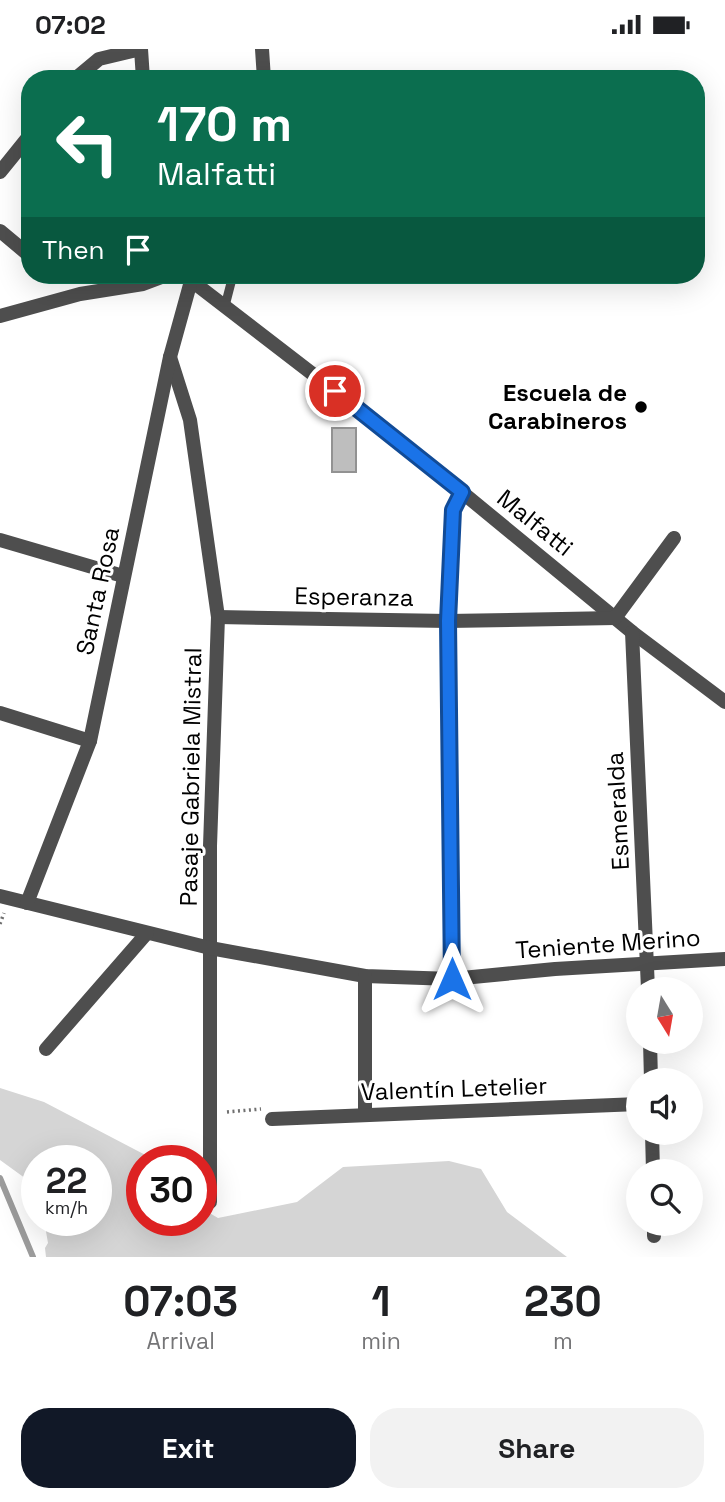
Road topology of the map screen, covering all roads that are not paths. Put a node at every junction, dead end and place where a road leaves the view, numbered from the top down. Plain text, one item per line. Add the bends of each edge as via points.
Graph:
1 (141, 49) edge
2 (262, 49) edge
3 (86, 70) edge
4 (142, 70) edge
5 (263, 70) edge
6 (21, 146) edge
7 (0, 172) edge
8 (0, 232) edge
9 (21, 249) edge
10 (143, 284) edge
11 (187, 284) edge
12 (196, 284) edge
13 (231, 284) edge
14 (225, 306) junction
15 (0, 316) edge
16 (170, 358) junction
17 (462, 492) junction
18 (674, 538) dead end
19 (0, 540) edge
20 (123, 576) junction
21 (218, 617) junction
22 (615, 618) junction
23 (448, 621) junction
24 (632, 632) junction
25 (725, 702) edge
26 (0, 713) edge
27 (90, 741) junction
28 (0, 896) edge
29 (27, 903) junction
30 (147, 933) junction
31 (210, 948) junction
32 (725, 958) edge
33 (648, 962) junction
34 (365, 975) junction
35 (649, 977) edge
36 (452, 979) junction
37 (46, 1049) dead end
38 (626, 1105) edge
39 (267, 1114) road end
40 (365, 1115) junction
41 (209, 1145) edge

1 - 3 street via 99,59
1 - 4 street
2 - 5 street
6 - 7 street
8 - 9 street
10 - 15 street via 80,294
11 - 16 street, Santa Rosa
12 - 14 street, Malfatti
13 - 14 lane
14 - 17 street, Malfatti
16 - 20 street, Santa Rosa
16 - 21 street, Pasaje Gabriela Mistral via 190,420
17 - 22 street, Malfatti
17 - 23 street via 453,510
18 - 22 street
19 - 20 street
20 - 27 street, Santa Rosa
21 - 23 street, Esperanza
21 - 31 street, Pasaje Gabriela Mistral
22 - 23 street, Esperanza
22 - 24 street, Malfatti
23 - 36 street
24 - 25 street, Malfatti
24 - 33 street, Esmeralda
26 - 27 street
27 - 29 street, Santa Rosa
28 - 29 street, Teniente Merino
29 - 30 street, Teniente Merino
30 - 31 street, Teniente Merino
30 - 37 street
31 - 34 street, Teniente Merino
31 - 41 street, Pasaje Gabriela Mistral
32 - 33 street, Teniente Merino
33 - 35 street, Esmeralda
33 - 36 street, Teniente Merino
34 - 36 street, Teniente Merino
34 - 40 street
38 - 40 street, Valentín Letelier
39 - 40 street, Valentín Letelier

